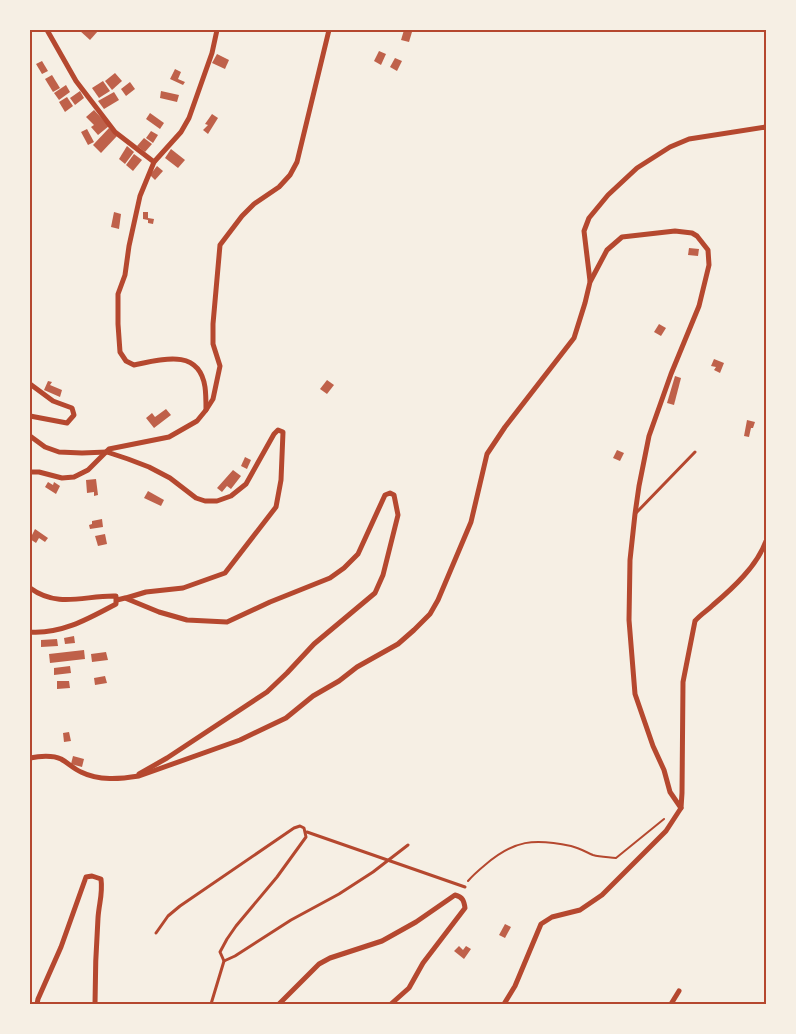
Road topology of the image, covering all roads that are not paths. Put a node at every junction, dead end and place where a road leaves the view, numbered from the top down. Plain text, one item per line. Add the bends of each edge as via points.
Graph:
1 (47, 30) edge
2 (217, 30) edge
3 (329, 30) edge
4 (766, 127) edge
5 (154, 162) junction
6 (590, 282) junction
7 (30, 384) edge
8 (206, 410) junction
9 (30, 416) edge
10 (30, 436) edge
11 (107, 452) junction
12 (695, 452) dead end
13 (30, 472) edge
14 (635, 514) junction
15 (766, 541) edge
16 (30, 588) edge
17 (125, 598) junction
18 (117, 600) junction
19 (30, 632) edge
20 (30, 758) edge
21 (132, 777) junction
22 (680, 808) junction
23 (306, 832) junction
24 (408, 845) dead end
25 (387, 861) junction
26 (465, 887) road end
27 (156, 933) dead end
28 (224, 961) junction
29 (679, 992) dead end
30 (36, 1004) edge
31 (95, 1004) edge
32 (210, 1004) edge
33 (279, 1004) edge
34 (391, 1004) edge
35 (504, 1004) edge
36 (671, 1004) edge

1 - 5 street via 76,81 115,132
2 - 5 street via 189,118
3 - 8 street via 297,162 279,187 254,204 220,245 213,324 220,366 213,400
4 - 6 street via 689,139 670,146 636,168 589,218 584,232
5 - 8 street via 140,196 125,275 118,294 120,352 126,361 134,365 170,358 194,365 205,386
6 - 14 street via 607,250 622,238 633,235 675,231 692,233 708,250 704,292 649,436
6 - 21 street via 574,338 488,454 471,522 430,614 398,644 313,696 286,718 240,740
7 - 9 street via 53,401 72,408 74,415 67,423
8 - 11 street via 197,421 169,437
10 - 11 street via 59,452
11 - 13 street via 88,470 74,477
11 - 17 street via 149,467 196,498 217,501 246,484 274,434 278,430 284,432 276,507 225,573 183,588
12 - 14 lane
14 - 22 street via 629,620 635,694 670,792
15 - 22 street via 761,554 735,584 695,621 683,682
16 - 18 street via 60,600 104,595 116,596
17 - 18 street
17 - 21 street via 187,620 227,622 330,578 344,568 358,554 385,495 390,492 396,499 398,514 383,575 375,593 314,644 267,692 167,758
18 - 19 street via 116,604 77,625
20 - 21 street via 59,758 95,777
22 - 35 street via 666,831 602,895 580,910 552,917 541,924
23 - 25 lane
23 - 27 lane via 300,826 294,828 256,852 180,906
23 - 28 lane via 306,837 283,869 227,939 220,952
24 - 25 lane
25 - 26 lane
25 - 28 lane via 339,894
28 - 32 lane
29 - 36 street
30 - 31 street via 62,947 86,877 92,876 100,879 103,891 95,959
33 - 34 street via 319,964 382,941 455,895 460,896 465,908 423,963 409,988

